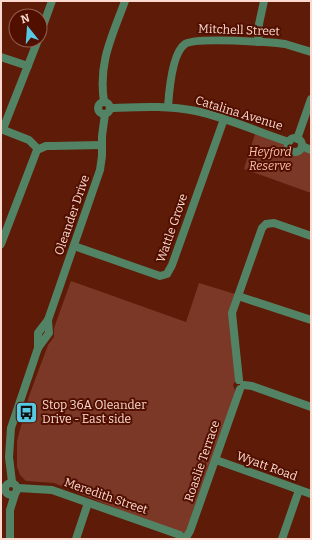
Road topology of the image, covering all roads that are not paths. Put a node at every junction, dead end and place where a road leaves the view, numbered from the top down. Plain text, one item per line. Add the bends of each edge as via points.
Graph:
1 (126, 1) edge
2 (264, 1) edge
3 (258, 42) junction
4 (35, 48) edge
5 (311, 52) edge
6 (1, 57) edge
7 (28, 66) junction
8 (311, 98) edge
9 (168, 107) junction
10 (106, 108) junction
11 (224, 119) junction
12 (2, 129) edge
13 (293, 140) junction
14 (102, 145) junction
15 (302, 146) junction
16 (38, 149) junction
17 (311, 150) edge
18 (311, 236) edge
19 (1, 244) edge
20 (74, 246) junction
21 (238, 296) junction
22 (311, 320) edge
23 (241, 385) junction
24 (311, 407) edge
25 (5, 447) edge
26 (216, 460) junction
27 (13, 490) junction
28 (299, 490) junction
29 (311, 494) edge
30 (88, 503) junction
31 (10, 539) edge
32 (76, 539) edge
33 (182, 539) edge
34 (282, 539) edge

1 - 10 street, Oleander Drive via 103,66 102,88
2 - 3 street
3 - 5 street, Mitchell Street via 285,44
3 - 9 street, Mitchell Street via 200,40 184,44 169,83
4 - 7 street
6 - 7 street
7 - 12 street
8 - 13 street
9 - 10 street, Catalina Avenue
9 - 11 street, Catalina Avenue
10 - 14 street, Oleander Drive
11 - 13 street, Catalina Avenue
11 - 20 street, Wattle Grove via 167,274 160,276
12 - 16 street via 29,140
13 - 15 street via 301,141
13 - 15 street via 289,147 292,151 297,151
14 - 16 street via 46,146
14 - 20 street, Oleander Drive via 100,170
15 - 17 street
16 - 19 street via 31,161
18 - 21 street via 274,223 266,224
20 - 25 street, Oleander Drive via 48,320 38,333 38,348
21 - 22 street
21 - 23 street via 232,313
23 - 24 street via 252,386
23 - 26 street, Roaslie Terrace
25 - 27 street, Oleander Drive
26 - 28 street, Wyatt Road
26 - 33 street, Roaslie Terrace via 190,531
27 - 30 street, Meredith Street via 52,490
27 - 31 street, Oleander Drive
28 - 29 street, Wyatt Road
28 - 34 street
30 - 32 street
30 - 33 street, Meredith Street via 180,535

